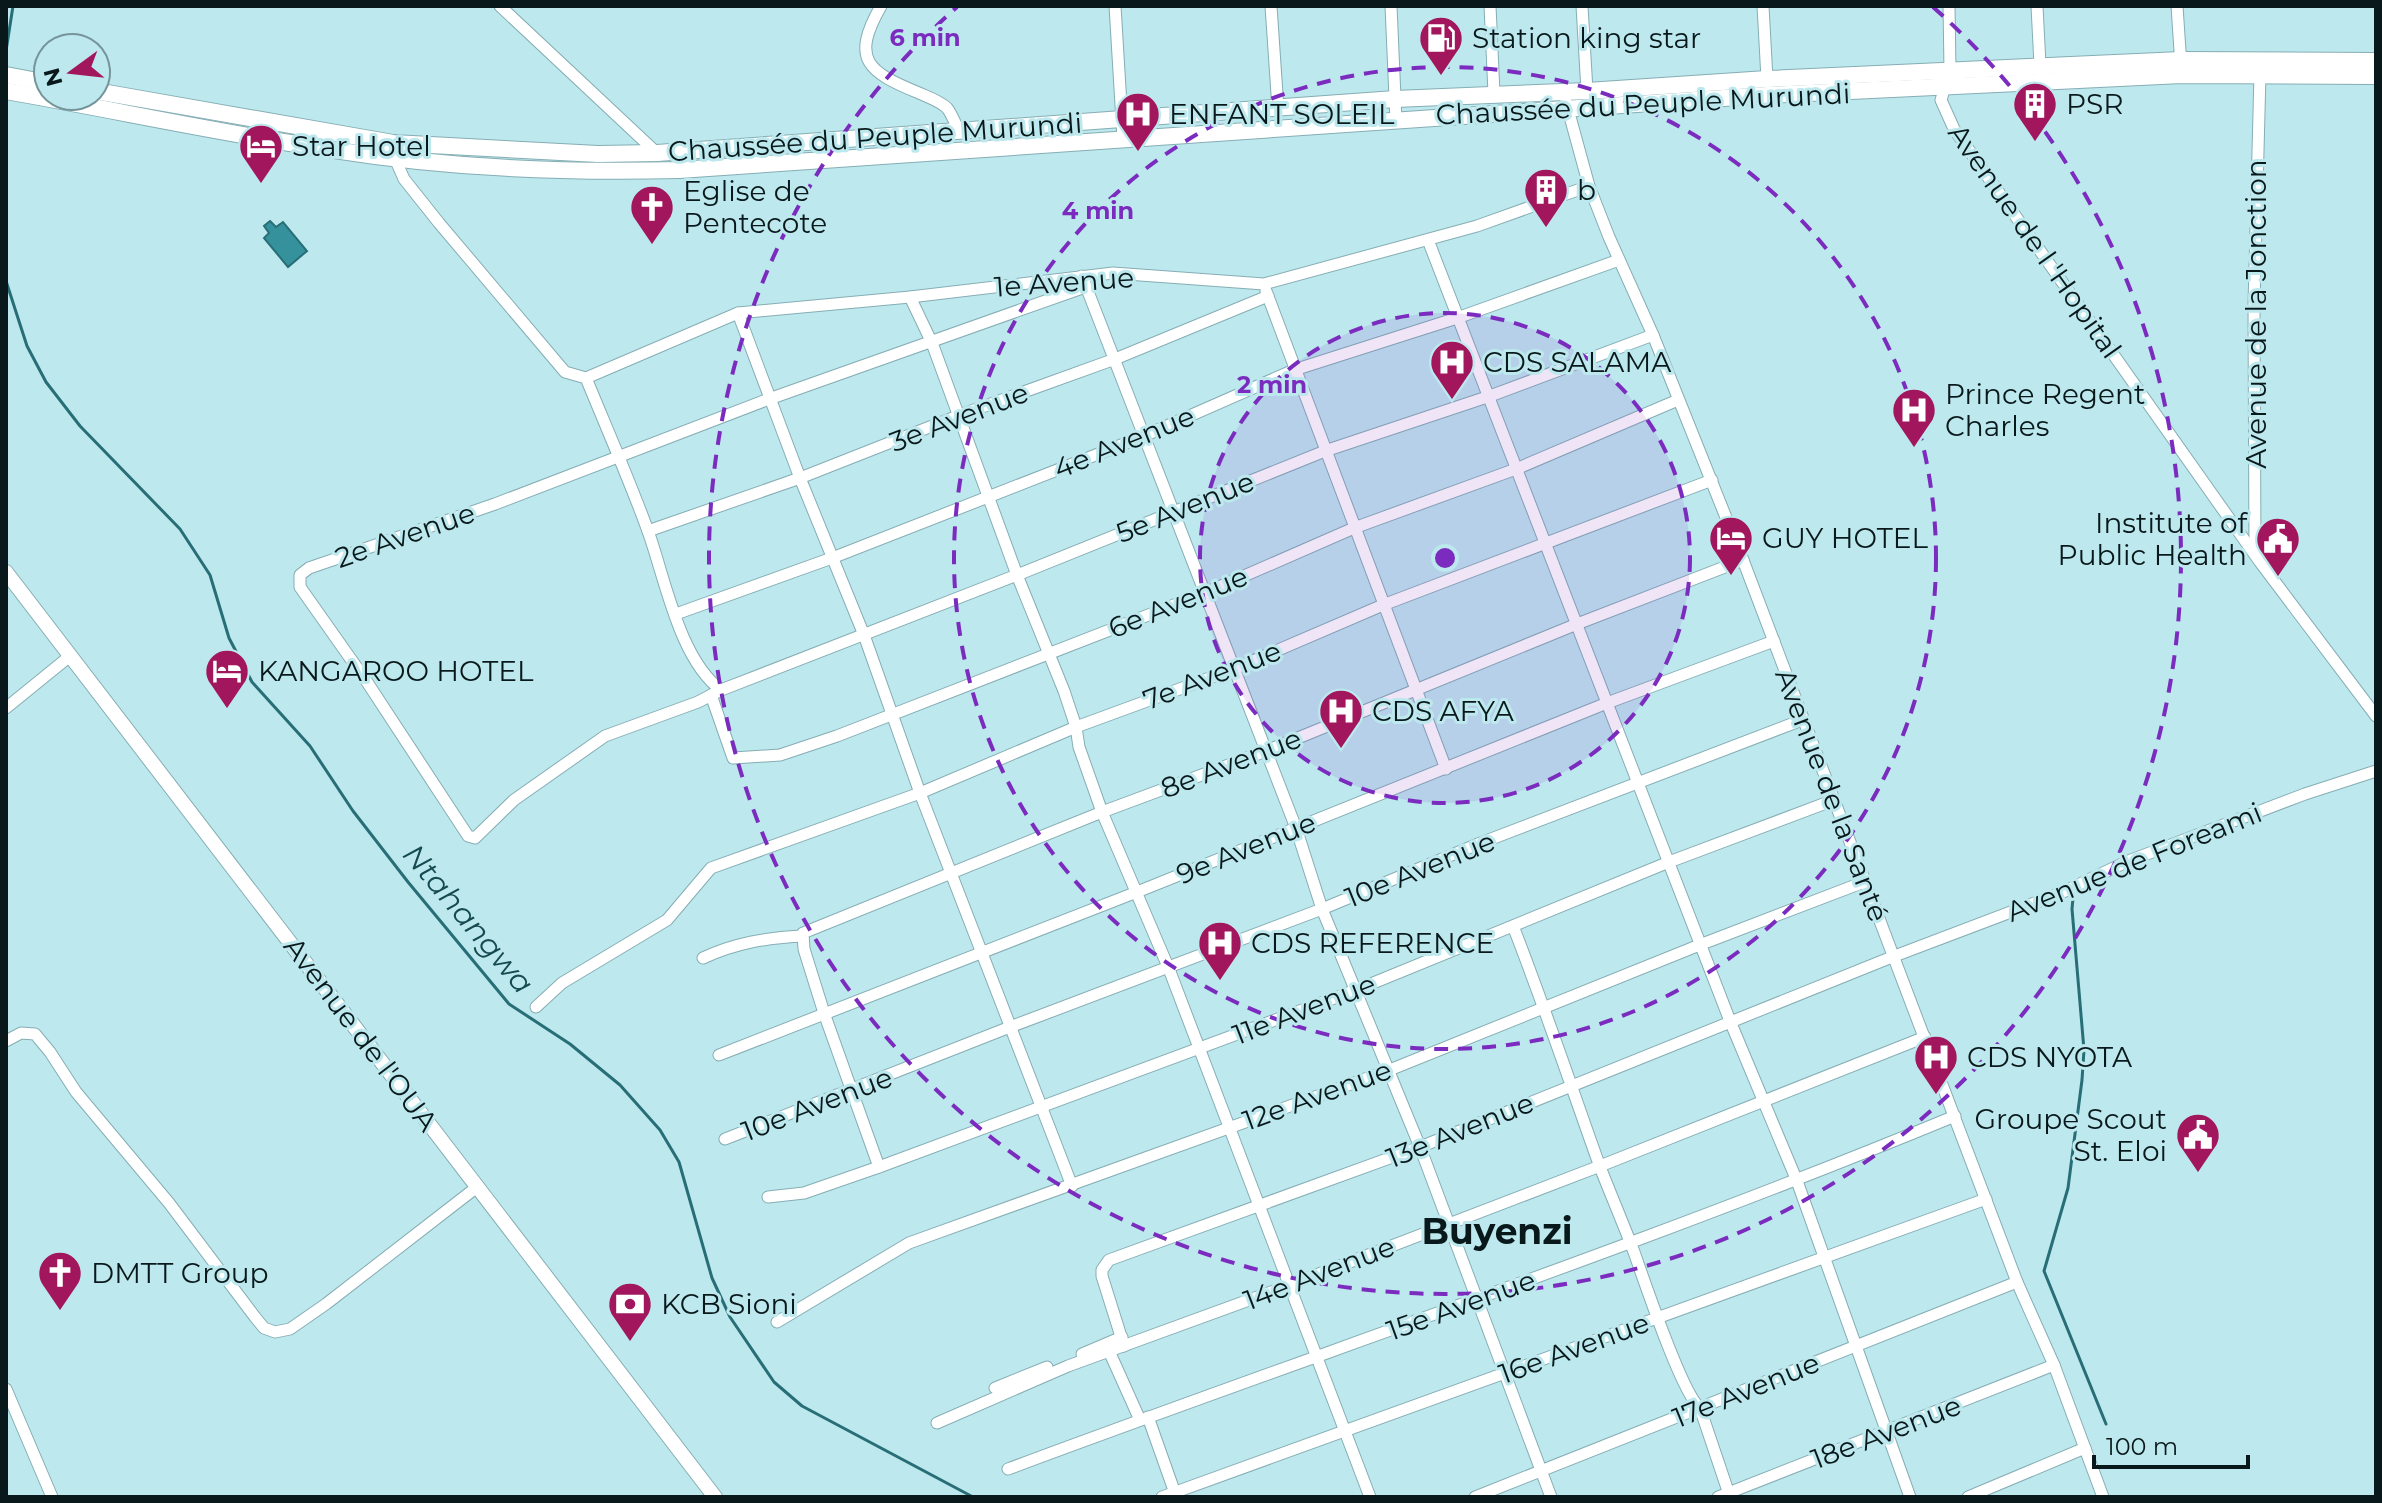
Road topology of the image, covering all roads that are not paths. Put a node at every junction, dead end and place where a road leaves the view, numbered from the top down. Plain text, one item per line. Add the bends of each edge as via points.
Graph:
1 (500, 6) edge
2 (881, 6) edge
3 (1115, 6) edge
4 (1271, 6) edge
5 (1391, 6) edge
6 (1490, 6) edge
7 (1582, 6) edge
8 (1763, 6) edge
9 (1949, 6) edge
10 (2037, 6) edge
11 (2177, 6) edge
12 (2376, 61) edge
13 (2040, 65) junction
14 (2181, 68) junction
15 (2260, 74) junction
16 (6, 75) edge
17 (2376, 76) edge
18 (1947, 78) junction
19 (1767, 79) junction
20 (32, 84) edge
21 (32, 87) edge
22 (6, 91) edge
23 (1587, 91) junction
24 (1494, 93) junction
25 (112, 94) edge
26 (1395, 99) junction
27 (1565, 100) junction
28 (112, 102) edge
29 (1278, 109) junction
30 (1122, 118) junction
31 (1396, 121) junction
32 (959, 130) junction
33 (1123, 138) junction
34 (393, 151) junction
35 (657, 153) junction
36 (679, 170) junction
37 (1589, 186) junction
38 (1428, 240) junction
39 (1619, 260) junction
40 (1084, 281) junction
41 (1266, 290) junction
42 (910, 297) junction
43 (738, 313) junction
44 (1457, 318) junction
45 (1653, 335) junction
46 (932, 343) junction
47 (1115, 359) junction
48 (1294, 370) junction
49 (586, 378) junction
50 (1490, 396) junction
51 (769, 399) junction
52 (1678, 400) junction
53 (960, 415) junction
54 (1144, 436) junction
55 (1325, 451) junction
56 (619, 457) junction
57 (1516, 469) junction
58 (800, 478) junction
59 (1712, 480) junction
60 (989, 495) junction
61 (1175, 512) junction
62 (1354, 528) junction
63 (648, 531) junction
64 (1545, 544) junction
65 (2255, 554) junction
66 (832, 558) junction
67 (1743, 560) junction
68 (6, 572) edge
69 (1017, 575) junction
70 (1205, 593) junction
71 (1383, 605) junction
72 (676, 614) junction
73 (1577, 624) junction
74 (864, 635) junction
75 (1774, 641) junction
76 (1050, 653) junction
77 (70, 656) junction
78 (1234, 669) junction
79 (1416, 689) junction
80 (716, 693) junction
81 (1607, 703) junction
82 (6, 708) edge
83 (892, 715) junction
84 (2376, 716) edge
85 (1802, 720) junction
86 (1076, 727) junction
87 (1266, 751) junction
88 (1446, 769) junction
89 (2376, 771) edge
90 (1638, 783) junction
91 (920, 793) junction
92 (1834, 800) junction
93 (1102, 812) junction
94 (1296, 828) junction
95 (1669, 862) junction
96 (950, 872) junction
97 (1864, 882) junction
98 (1137, 892) junction
99 (1322, 909) junction
100 (1513, 926) junction
101 (805, 933) junction
102 (1702, 944) junction
103 (982, 951) junction
104 (1892, 957) junction
105 (703, 958) dead end
106 (1169, 969) junction
107 (1356, 990) junction
108 (536, 1007) dead end
109 (1546, 1009) junction
110 (824, 1013) junction
111 (1730, 1021) junction
112 (1010, 1027) junction
113 (1925, 1037) junction
114 (6, 1041) edge
115 (1199, 1048) junction
116 (719, 1055) dead end
117 (1387, 1071) junction
118 (1572, 1084) junction
119 (851, 1090) junction
120 (1765, 1101) junction
121 (1042, 1105) junction
122 (1955, 1116) junction
123 (1229, 1127) junction
124 (725, 1139) dead end
125 (1420, 1147) junction
126 (1600, 1166) junction
127 (879, 1167) junction
128 (1797, 1181) junction
129 (1072, 1186) junction
130 (477, 1187) junction
131 (768, 1197) dead end
132 (1986, 1199) junction
133 (1260, 1207) junction
134 (1448, 1223) junction
135 (1631, 1244) junction
136 (1825, 1257) junction
137 (2017, 1282) junction
138 (1290, 1285) junction
139 (1477, 1300) junction
140 (1657, 1317) junction
141 (777, 1322) dead end
142 (1123, 1341) junction
143 (1857, 1346) junction
144 (1109, 1351) junction
145 (1317, 1357) junction
146 (2054, 1365) junction
147 (1505, 1374) junction
148 (995, 1388) dead end
149 (7, 1391) edge
150 (1700, 1408) junction
151 (1144, 1418) junction
152 (937, 1423) dead end
153 (1345, 1431) junction
154 (1886, 1433) junction
155 (2085, 1448) junction
156 (1008, 1469) dead end
157 (1541, 1471) junction
158 (1176, 1495) edge
159 (1725, 1496) edge
160 (52, 1497) edge
161 (715, 1497) edge
162 (1162, 1497) edge
163 (1370, 1497) edge
164 (1475, 1497) edge
165 (1551, 1497) edge
166 (1910, 1497) edge
167 (1968, 1497) edge
168 (2103, 1497) edge

1 - 35 street
2 - 32 street via 865,41 871,65 887,80 947,108
3 - 30 street
4 - 29 street
5 - 26 street
6 - 24 street
7 - 23 street
8 - 19 street
9 - 18 street, Avenue de l 'Hopital
10 - 13 street
11 - 14 street
12 - 14 highway, Chaussée du Peuple Murundi
13 - 14 highway, Chaussée du Peuple Murundi
13 - 18 highway, Chaussée du Peuple Murundi
14 - 15 highway, Chaussée du Peuple Murundi
14 - 18 highway, Chaussée du Peuple Murundi
15 - 17 highway, Chaussée du Peuple Murundi
15 - 65 street, Avenue de la Jonction
16 - 20 highway, Chaussée du Peuple Murundi
18 - 19 highway, Chaussée du Peuple Murundi
18 - 27 highway, Chaussée du Peuple Murundi
18 - 65 street, Avenue de l 'Hopital via 1941,100 1954,129
19 - 23 highway, Chaussée du Peuple Murundi
21 - 22 highway, Chaussée du Peuple Murundi
23 - 27 highway, Chaussée du Peuple Murundi
24 - 26 highway, Chaussée du Peuple Murundi
24 - 27 highway, Chaussée du Peuple Murundi
25 - 34 highway, Chaussée du Peuple Murundi
26 - 29 highway, Chaussée du Peuple Murundi
26 - 31 street
27 - 31 highway, Chaussée du Peuple Murundi
27 - 37 street, Avenue de la Santé
28 - 34 highway, Chaussée du Peuple Murundi via 333,150
29 - 30 highway, Chaussée du Peuple Murundi
30 - 32 highway, Chaussée du Peuple Murundi
30 - 33 street
31 - 33 highway, Chaussée du Peuple Murundi
32 - 35 highway, Chaussée du Peuple Murundi
33 - 36 highway, Chaussée du Peuple Murundi
34 - 35 highway, Chaussée du Peuple Murundi
34 - 36 highway, Chaussée du Peuple Murundi via 599,172
34 - 49 street via 404,179 565,372
35 - 36 street
37 - 38 street, 1e Avenue
37 - 39 street, Avenue de la Santé
38 - 41 street, 1e Avenue
38 - 44 street
39 - 44 street, 4e Avenue
39 - 45 street, Avenue de la Santé
40 - 41 street, 1e Avenue via 1113,273
40 - 42 street, 1e Avenue
40 - 46 street, 2e Avenue
40 - 47 street
41 - 47 street, 3e Avenue
41 - 48 street
42 - 43 street, 1e Avenue
42 - 46 street
43 - 49 street, 1e Avenue
43 - 51 street
44 - 48 street, 4e Avenue
44 - 50 street
45 - 50 street, 5e Avenue
45 - 52 street, Avenue de la Santé
46 - 51 street, 2e Avenue
46 - 53 street
47 - 53 street, 3e Avenue
47 - 54 street
48 - 54 street, 4e Avenue
48 - 55 street
49 - 56 street
50 - 55 street, 5e Avenue
50 - 57 street
51 - 56 street, 2e Avenue
51 - 58 street
52 - 57 street, 6e Avenue
52 - 59 street, Avenue de la Santé
53 - 58 street, 3e Avenue
53 - 60 street
54 - 60 street, 4e Avenue
54 - 61 street
55 - 61 street, 5e Avenue
55 - 62 street
56 - 63 street
56 - 80 street, 2e Avenue via 309,568 300,575 300,587 468,836 475,838 514,800 605,736
57 - 62 street, 6e Avenue
57 - 64 street
58 - 63 street, 3e Avenue
58 - 66 street
59 - 64 street, 7e Avenue
59 - 67 street, Avenue de la Santé
60 - 66 street, 4e Avenue
60 - 69 street
61 - 69 street, 5e Avenue
61 - 70 street
62 - 70 street, 6e Avenue
62 - 71 street
63 - 72 street
64 - 71 street, 7e Avenue
64 - 73 street
65 - 84 street, Avenue de l 'Hopital
66 - 72 street, 4e Avenue
66 - 74 street
67 - 73 street, 8e Avenue
67 - 75 street, Avenue de la Santé
68 - 77 main road, Avenue de l'OUA
69 - 74 street, 5e Avenue
69 - 76 street
70 - 76 street, 6e Avenue
70 - 78 street
71 - 78 street, 7e Avenue
71 - 79 street
72 - 80 street
73 - 79 street, 8e Avenue
73 - 81 street
74 - 80 street, 5e Avenue
74 - 83 street
75 - 81 street, 9e Avenue
75 - 85 street, Avenue de la Santé
76 - 83 street, 6e Avenue
76 - 86 street
77 - 82 street
77 - 130 main road, Avenue de l'OUA
78 - 86 street, 7e Avenue
78 - 87 street
79 - 87 street, 8e Avenue
79 - 88 street
80 - 83 street, 6e Avenue via 736,759 780,755
81 - 88 street, 9e Avenue
81 - 90 street
83 - 91 street
85 - 90 street, 10e Avenue
85 - 92 street, Avenue de la Santé
86 - 91 street, 7e Avenue
86 - 93 street
87 - 93 street, 8e Avenue
87 - 94 street
88 - 94 street, 9e Avenue
89 - 104 street, Avenue de Foreami via 2126,862 2061,893
90 - 95 street
90 - 99 street, 10e Avenue
91 - 96 street
91 - 108 street, 7e Avenue via 711,868 667,920 573,976
92 - 95 street, 11e Avenue
92 - 97 street, Avenue de la Santé
93 - 96 street, 8e Avenue
93 - 98 street
94 - 98 street, 9e Avenue
94 - 99 street
95 - 100 street, 11e Avenue
95 - 102 street
96 - 101 street, 8e Avenue
96 - 103 street
97 - 102 street, 12e Avenue
97 - 104 street, Avenue de la Santé
98 - 103 street, 9e Avenue
98 - 106 street
99 - 106 street, 10e Avenue
99 - 107 street
100 - 107 street, 11e Avenue
100 - 109 street
101 - 105 street, 8e Avenue via 750,941
101 - 110 street
102 - 109 street, 12e Avenue
102 - 111 street
103 - 110 street, 9e Avenue
103 - 112 street
104 - 111 street, 13e Avenue
104 - 113 street, Avenue de la Santé
106 - 112 street, 10e Avenue
106 - 115 street
107 - 115 street, 11e Avenue
107 - 117 street
109 - 117 street, 12e Avenue
109 - 118 street
110 - 116 street, 9e Avenue
110 - 119 street
111 - 118 street, 13e Avenue
111 - 120 street
112 - 119 street, 10e Avenue
112 - 121 street
113 - 120 street, 14e Avenue
113 - 122 street, Avenue de la Santé
114 - 130 street via 21,1033 35,1034 255,1317 275,1332 290,1329 326,1304
115 - 121 street, 11e Avenue
115 - 123 street
117 - 123 street, 12e Avenue
117 - 125 street
118 - 125 street, 13e Avenue
118 - 126 street
119 - 124 street, 10e Avenue
119 - 127 street
120 - 126 street, 14e Avenue
120 - 128 street
121 - 127 street, 11e Avenue
121 - 129 street
122 - 128 street, 15e Avenue
122 - 132 street, Avenue de la Santé
123 - 129 street, 12e Avenue
123 - 133 street
125 - 133 street, 13e Avenue
125 - 134 street
126 - 134 street, 14e Avenue
126 - 135 street
127 - 131 street, 11e Avenue via 804,1193
128 - 135 street, 15e Avenue
128 - 136 street
129 - 141 street, 12e Avenue via 909,1243
130 - 161 main road, Avenue de l'OUA
132 - 136 street, 16e Avenue
132 - 137 street, Avenue de la Santé
133 - 138 street
133 - 142 street, 13e Avenue via 1109,1260 1102,1276
134 - 138 street, 14e Avenue
134 - 139 street
135 - 139 street, 15e Avenue
135 - 140 street
136 - 140 street, 16e Avenue
136 - 143 street
137 - 143 street, 17e Avenue
137 - 146 street, Avenue de la Santé
138 - 142 street, 14e Avenue
138 - 145 street
139 - 145 street, 15e Avenue
139 - 147 street
140 - 147 street, 16e Avenue
140 - 150 street via 1686,1388
142 - 144 street, 14e Avenue
142 - 148 street
143 - 150 street, 17e Avenue
143 - 154 street
144 - 151 street
144 - 152 street, 14e Avenue
145 - 151 street, 15e Avenue
145 - 153 street
146 - 154 street, 18e Avenue
146 - 155 street, Avenue de la Santé
147 - 153 street, 16e Avenue
147 - 157 street
149 - 160 street
150 - 157 street, 17e Avenue
150 - 159 street
151 - 156 street, 15e Avenue
151 - 158 street
153 - 158 street, 16e Avenue
153 - 163 street
154 - 159 street, 18e Avenue
154 - 166 street
155 - 167 street
155 - 168 street, Avenue de la Santé
157 - 164 street, 17e Avenue
157 - 165 street
158 - 162 street, 16e Avenue

